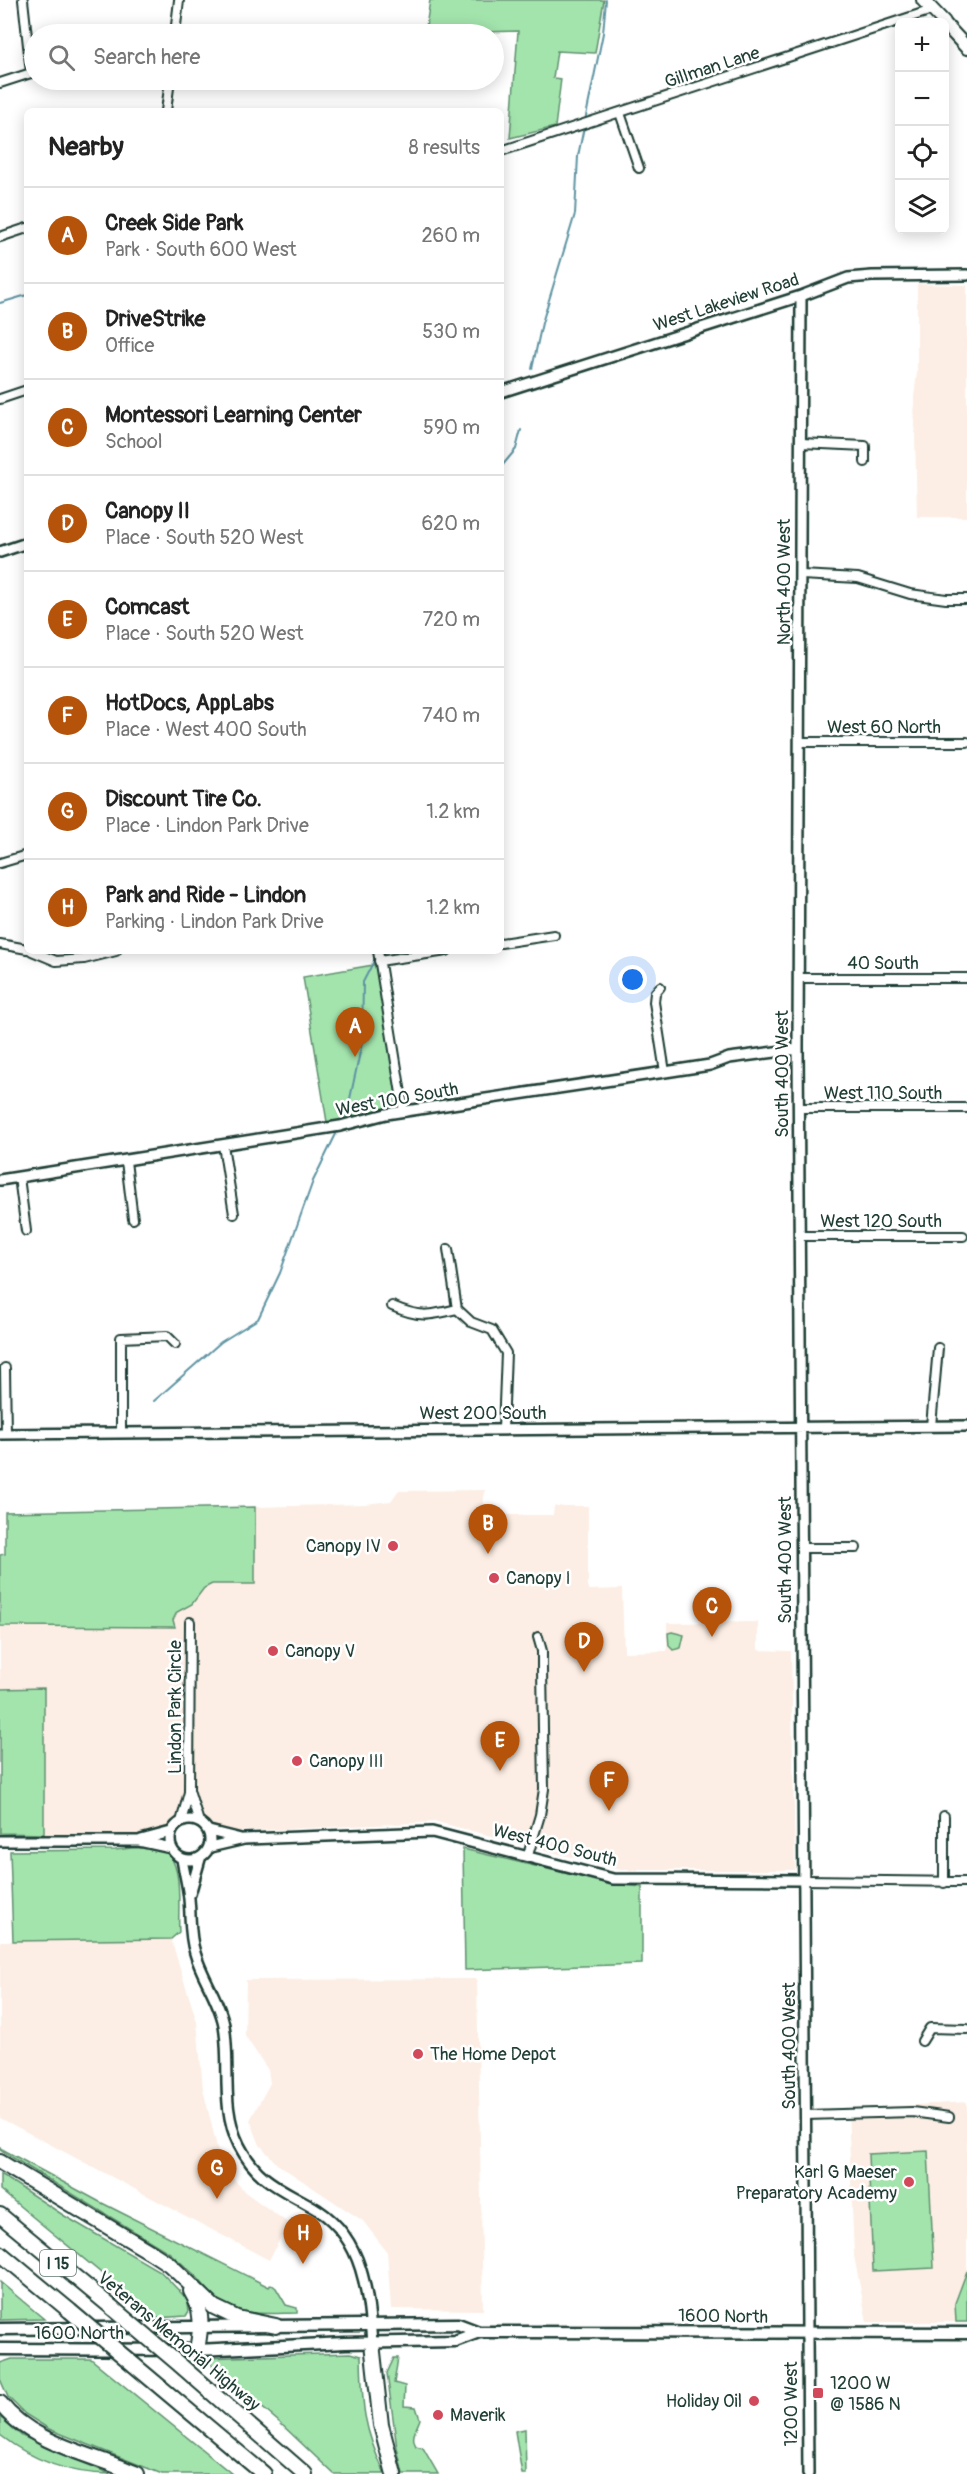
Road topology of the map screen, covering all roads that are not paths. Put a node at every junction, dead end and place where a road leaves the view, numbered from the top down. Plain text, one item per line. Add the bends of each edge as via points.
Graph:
1 (23, 0) edge
2 (179, 0) edge
3 (923, 0) edge
4 (932, 10) junction
5 (939, 18) edge
6 (26, 24) edge
7 (176, 24) edge
8 (949, 28) edge
9 (967, 48) edge
10 (24, 76) edge
11 (0, 83) edge
12 (169, 90) edge
13 (166, 108) edge
14 (620, 113) junction
15 (504, 150) edge
16 (639, 168) dead end
17 (24, 229) edge
18 (0, 237) edge
19 (967, 275) edge
20 (801, 296) junction
21 (24, 391) edge
22 (504, 391) edge
23 (0, 399) edge
24 (801, 443) junction
25 (865, 462) dead end
26 (24, 544) edge
27 (0, 552) edge
28 (801, 575) junction
29 (967, 599) edge
30 (800, 742) junction
31 (967, 742) edge
32 (24, 856) edge
33 (0, 863) edge
34 (798, 869) joint
35 (554, 935) dead end
36 (504, 943) edge
37 (0, 944) edge
38 (24, 948) edge
39 (39, 954) edge
40 (104, 954) edge
41 (378, 954) edge
42 (427, 954) edge
43 (379, 961) junction
44 (798, 978) junction
45 (967, 978) edge
46 (660, 987) dead end
47 (798, 1049) junction
48 (665, 1072) junction
49 (799, 1108) junction
50 (967, 1108) edge
51 (404, 1112) junction
52 (223, 1145) junction
53 (126, 1161) junction
54 (19, 1177) junction
55 (0, 1180) edge
56 (234, 1214) dead end
57 (133, 1218) dead end
58 (26, 1231) dead end
59 (800, 1236) junction
60 (963, 1236) dead end
61 (448, 1249) dead end
62 (392, 1306) dead end
63 (457, 1309) junction
64 (175, 1344) dead end
65 (938, 1348) dead end
66 (5, 1368) dead end
67 (931, 1426) junction
68 (967, 1426) edge
69 (801, 1427) junction
70 (503, 1429) junction
71 (120, 1433) junction
72 (3, 1434) edge
73 (802, 1548) junction
74 (856, 1548) dead end
75 (190, 1622) dead end
76 (538, 1637) dead end
77 (189, 1792) junction
78 (944, 1816) dead end
79 (181, 1822) junction
80 (199, 1822) junction
81 (209, 1831) junction
82 (171, 1833) junction
83 (244, 1839) junction
84 (0, 1841) edge
85 (139, 1841) junction
86 (210, 1846) junction
87 (171, 1848) junction
88 (528, 1856) junction
89 (182, 1859) junction
90 (200, 1859) junction
91 (804, 1881) junction
92 (967, 1882) edge
93 (944, 1883) junction
94 (189, 1898) junction
95 (967, 2029) edge
96 (922, 2041) dead end
97 (806, 2115) junction
98 (949, 2117) dead end
99 (0, 2162) edge
100 (0, 2215) edge
101 (0, 2253) edge
102 (182, 2277) junction
103 (371, 2324) junction
104 (276, 2326) junction
105 (201, 2328) junction
106 (0, 2329) edge
107 (479, 2332) junction
108 (967, 2333) edge
109 (807, 2334) junction
110 (372, 2343) junction
111 (0, 2349) edge
112 (196, 2350) junction
113 (0, 2403) edge
114 (137, 2474) edge
115 (264, 2474) edge
116 (305, 2474) edge
117 (394, 2474) edge
118 (808, 2474) edge

1 - 6 street
2 - 7 street
3 - 4 main road
4 - 5 main road
4 - 14 street, Gillman Lane
8 - 9 main road
10 - 11 street
12 - 13 street
14 - 15 street, Gillman Lane
14 - 16 street
17 - 18 street
19 - 20 street, West Lakeview Road via 848,278
20 - 22 street, West Lakeview Road
20 - 24 street, North 400 West
21 - 23 street
24 - 25 street via 864,446
24 - 28 street, North 400 West
26 - 27 street
28 - 29 street via 858,578 918,596
28 - 30 street, North 400 West
30 - 31 street, West 60 North
30 - 34 street, North 400 West
32 - 33 street
34 - 44 street, South 400 West
35 - 36 street
37 - 38 street
39 - 40 street via 56,961
41 - 43 street
42 - 43 street
43 - 51 street
44 - 45 street, 40 South
44 - 47 street, South 400 West
46 - 48 street via 654,1002
47 - 48 street, West 100 South
47 - 49 street, South 400 West
48 - 51 street, West 100 South
49 - 50 street, West 110 South
49 - 59 street, South 400 West
51 - 52 street, West 100 South
52 - 53 street, West 100 South
52 - 56 street
53 - 54 street, West 100 South
53 - 57 street
54 - 55 street, West 100 South
54 - 58 street
59 - 60 street, West 120 South
59 - 69 street, South 400 West
61 - 63 street
62 - 63 street via 412,1315
63 - 70 street via 471,1322 492,1330 506,1353
64 - 71 street via 167,1336 121,1338
65 - 67 street
66 - 72 street
67 - 68 street, West 200 South
67 - 69 street, West 200 South
69 - 70 street, West 200 South
69 - 73 street, South 400 West
70 - 71 street, West 200 South
71 - 72 street, West 200 South
73 - 74 street
73 - 91 street, South 400 West
75 - 77 street, Lindon Park Circle
76 - 88 street via 542,1651 544,1789
77 - 79 street
77 - 80 street
78 - 93 street
79 - 80 street
79 - 82 street
80 - 81 street, West 400 South
81 - 83 street, West 400 South
81 - 86 street
82 - 85 street
82 - 87 street
83 - 86 street, West 400 South
83 - 88 street, West 400 South via 432,1832
84 - 85 street
85 - 87 street
86 - 90 street
87 - 89 street
88 - 91 street, West 400 South via 613,1879
89 - 90 street
89 - 94 street
90 - 94 street
91 - 93 street, West 400 South
91 - 97 street, South 400 West
92 - 93 street, West 400 South
94 - 103 street via 195,1957 223,2021 227,2104 236,2138 260,2174 279,2190 319,2211 349,2241 365,2279
95 - 96 street via 930,2028
97 - 98 street via 912,2112
97 - 109 street, South 400 West
99 - 102 highway via 152,2253
100 - 116 highway, Veterans Memorial Highway / I 15, bridge
101 - 115 highway, I 15, bridge
102 - 104 highway via 225,2313
102 - 105 highway via 201,2310
103 - 104 main road, 1600 North
103 - 107 main road, 1600 North via 458,2324
103 - 110 street
104 - 105 main road, 1600 North
105 - 106 main road, 1600 North
105 - 112 highway
107 - 109 main road, 1600 North
107 - 110 main road, 1600 North via 455,2341
108 - 109 main road, 1600 North
109 - 118 street, 1200 West
110 - 112 main road, 1600 North
110 - 117 highway via 381,2425
111 - 112 main road, 1600 North
113 - 114 highway via 20,2424

